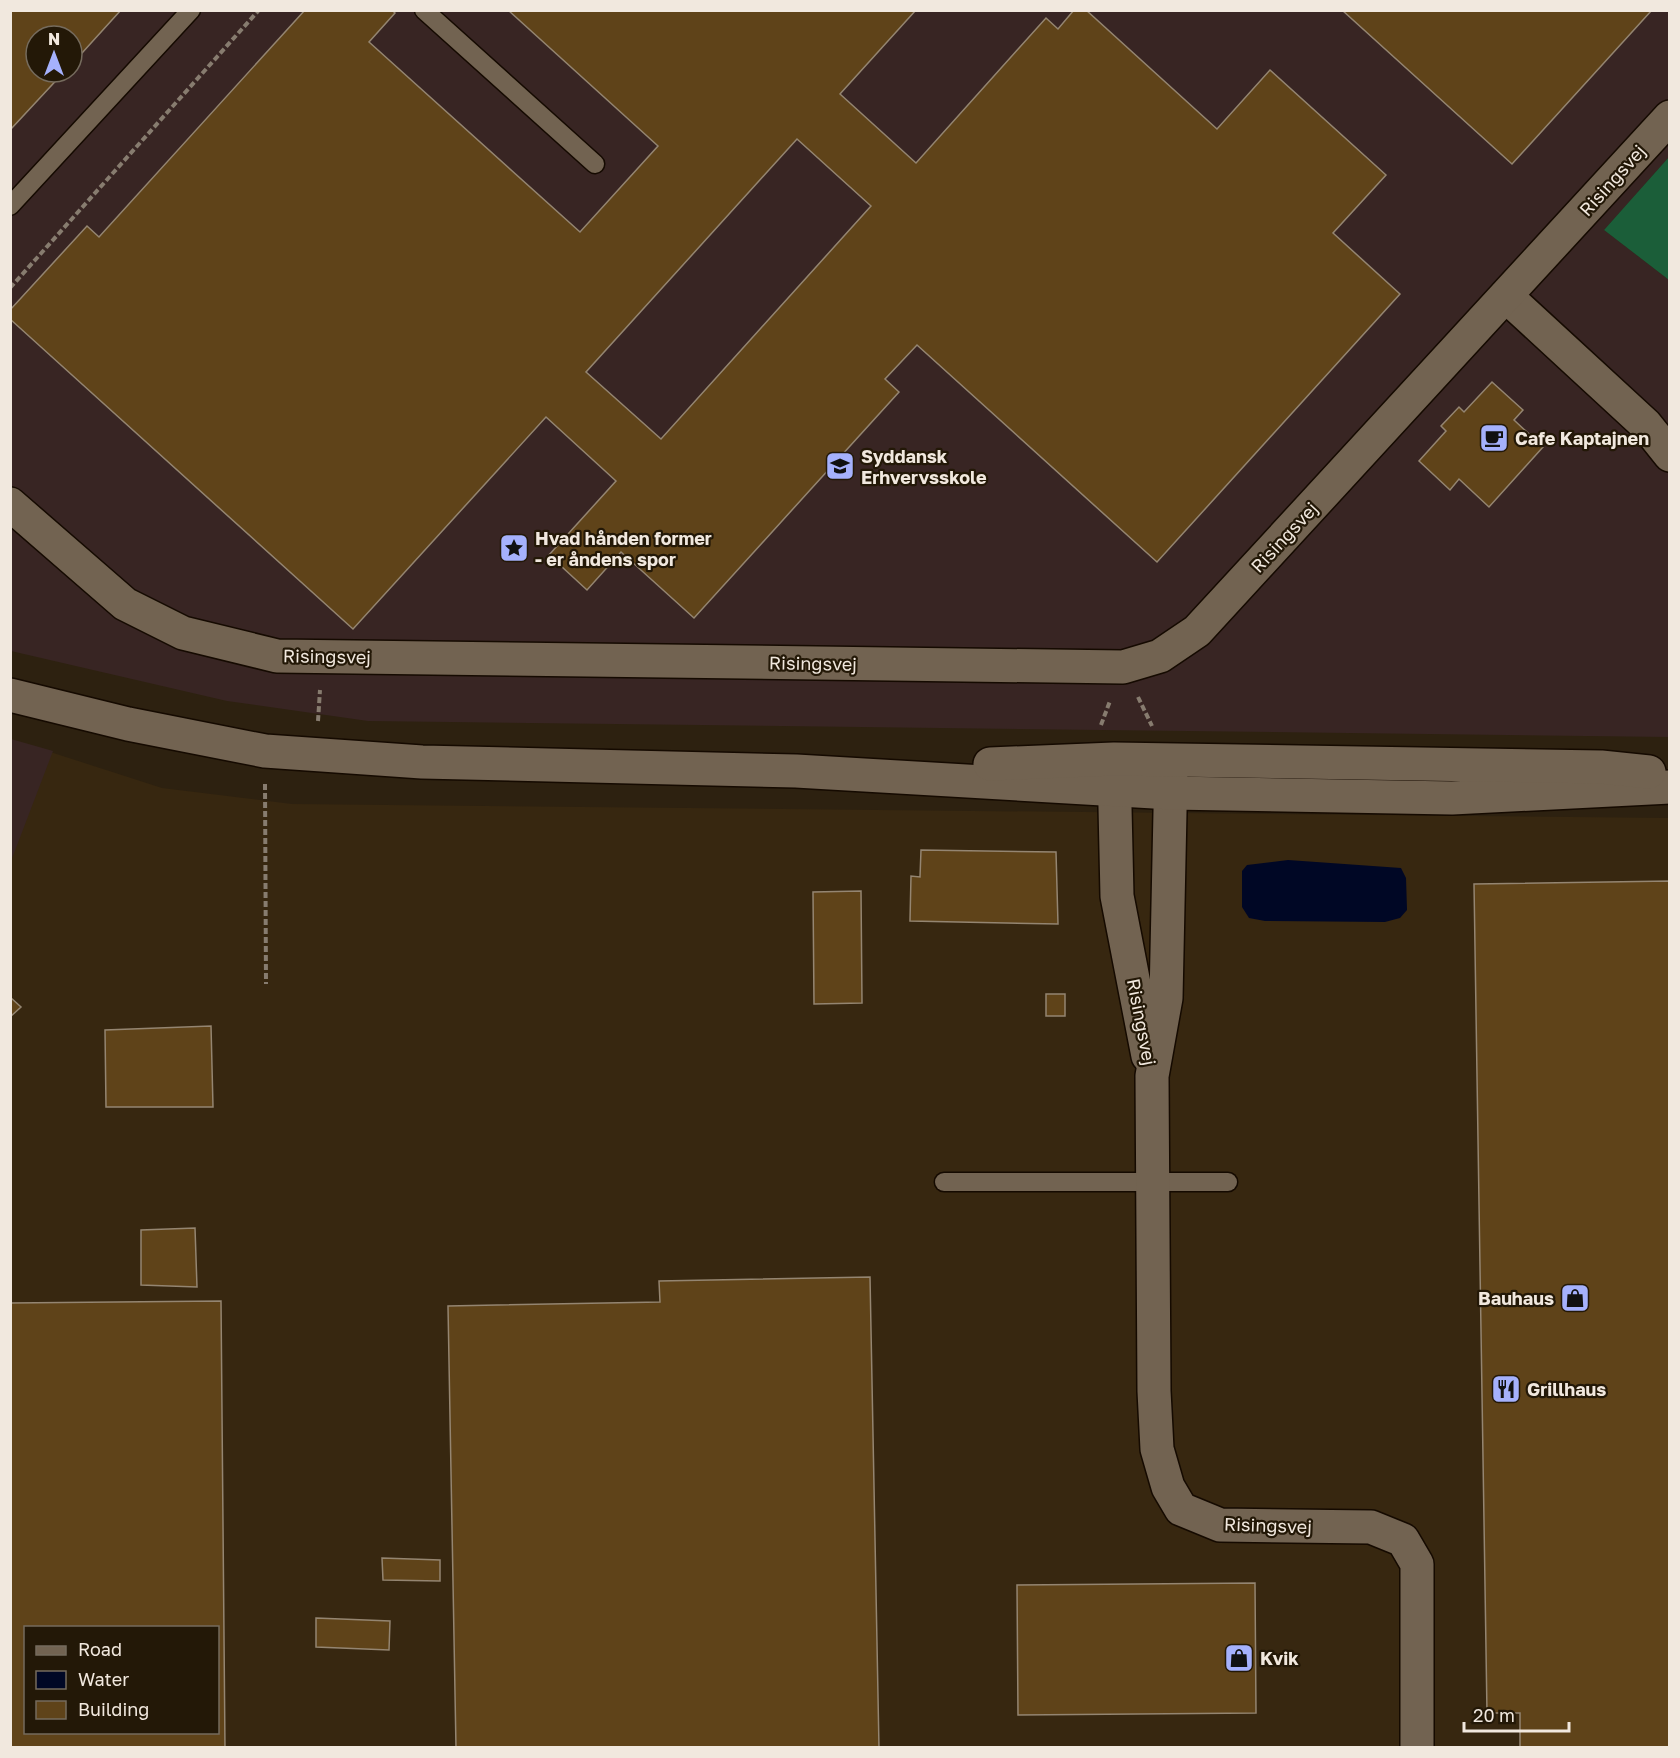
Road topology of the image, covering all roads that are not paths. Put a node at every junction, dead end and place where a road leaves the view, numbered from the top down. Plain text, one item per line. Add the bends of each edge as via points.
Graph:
1 (191, 10) edge
2 (424, 10) edge
3 (1670, 117) edge
4 (595, 164) dead end
5 (10, 206) edge
6 (1506, 296) junction
7 (1670, 454) edge
8 (10, 504) edge
9 (10, 695) edge
10 (1164, 748) junction
11 (1670, 774) edge
12 (1114, 775) junction
13 (1670, 787) edge
14 (1171, 793) junction
15 (1152, 1076) junction
16 (944, 1182) dead end
17 (1228, 1182) dead end
18 (1152, 1183) junction
19 (1417, 1748) edge

1 - 5 lane
2 - 4 lane
3 - 6 street, Risingsvej
6 - 7 street via 1646,425
6 - 8 street, Risingsvej via 1197,631 1160,656 1123,667 277,656 183,633 125,604
9 - 12 street via 128,724 265,751 422,762
10 - 11 street via 1602,767
10 - 12 street
10 - 14 street, Risingsvej
12 - 14 street
12 - 15 street, Risingsvej via 1117,896
13 - 14 street via 1452,798
14 - 15 street, Risingsvej via 1166,998
15 - 18 street, Risingsvej
16 - 18 lane
17 - 18 lane
18 - 19 street, Risingsvej via 1157,1449 1168,1487 1181,1509 1220,1525 1371,1527 1403,1540 1417,1564

